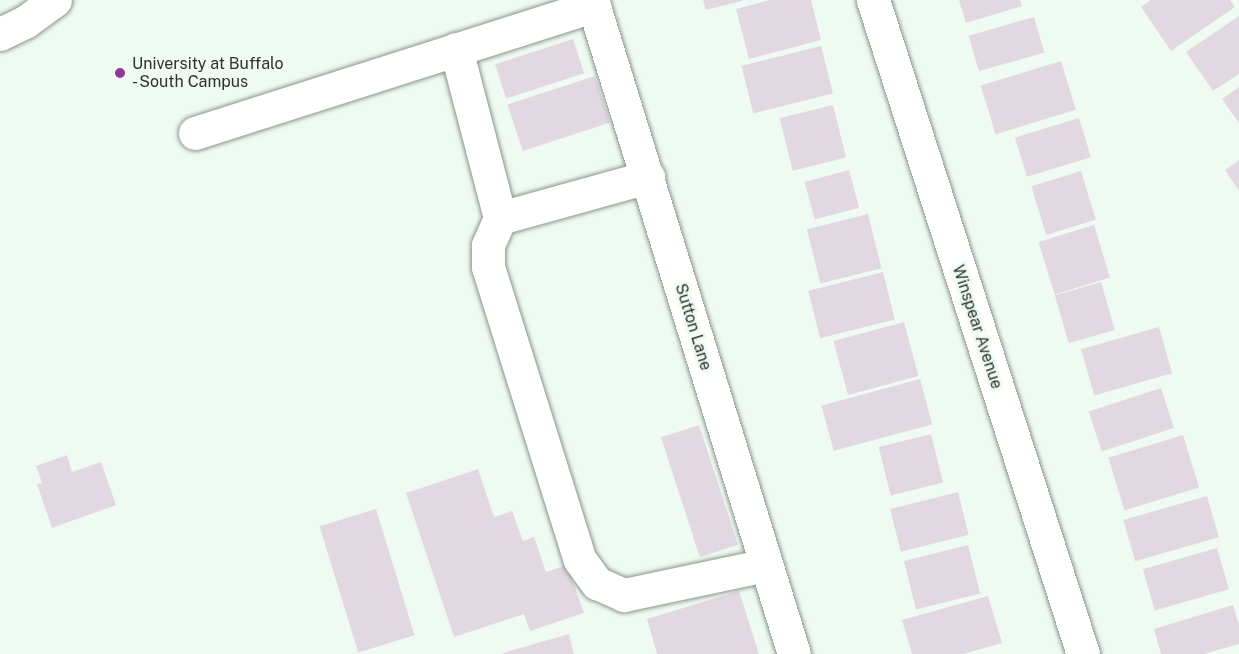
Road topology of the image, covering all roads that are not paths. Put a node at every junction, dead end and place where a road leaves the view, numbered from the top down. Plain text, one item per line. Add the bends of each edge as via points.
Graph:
1 (56, 0) edge
2 (873, 0) edge
3 (593, 3) edge
4 (0, 34) edge
5 (456, 49) junction
6 (195, 133) dead end
7 (648, 177) junction
8 (500, 218) junction
9 (766, 566) junction
10 (794, 654) edge
11 (1083, 654) edge

1 - 4 street
2 - 11 street, Winspear Avenue
3 - 5 street
3 - 7 street, Sutton Lane
5 - 6 street
5 - 8 street
7 - 8 street
7 - 9 street, Sutton Lane
8 - 9 street via 488,245 488,267 580,560 597,583 624,595
9 - 10 street, Sutton Lane

